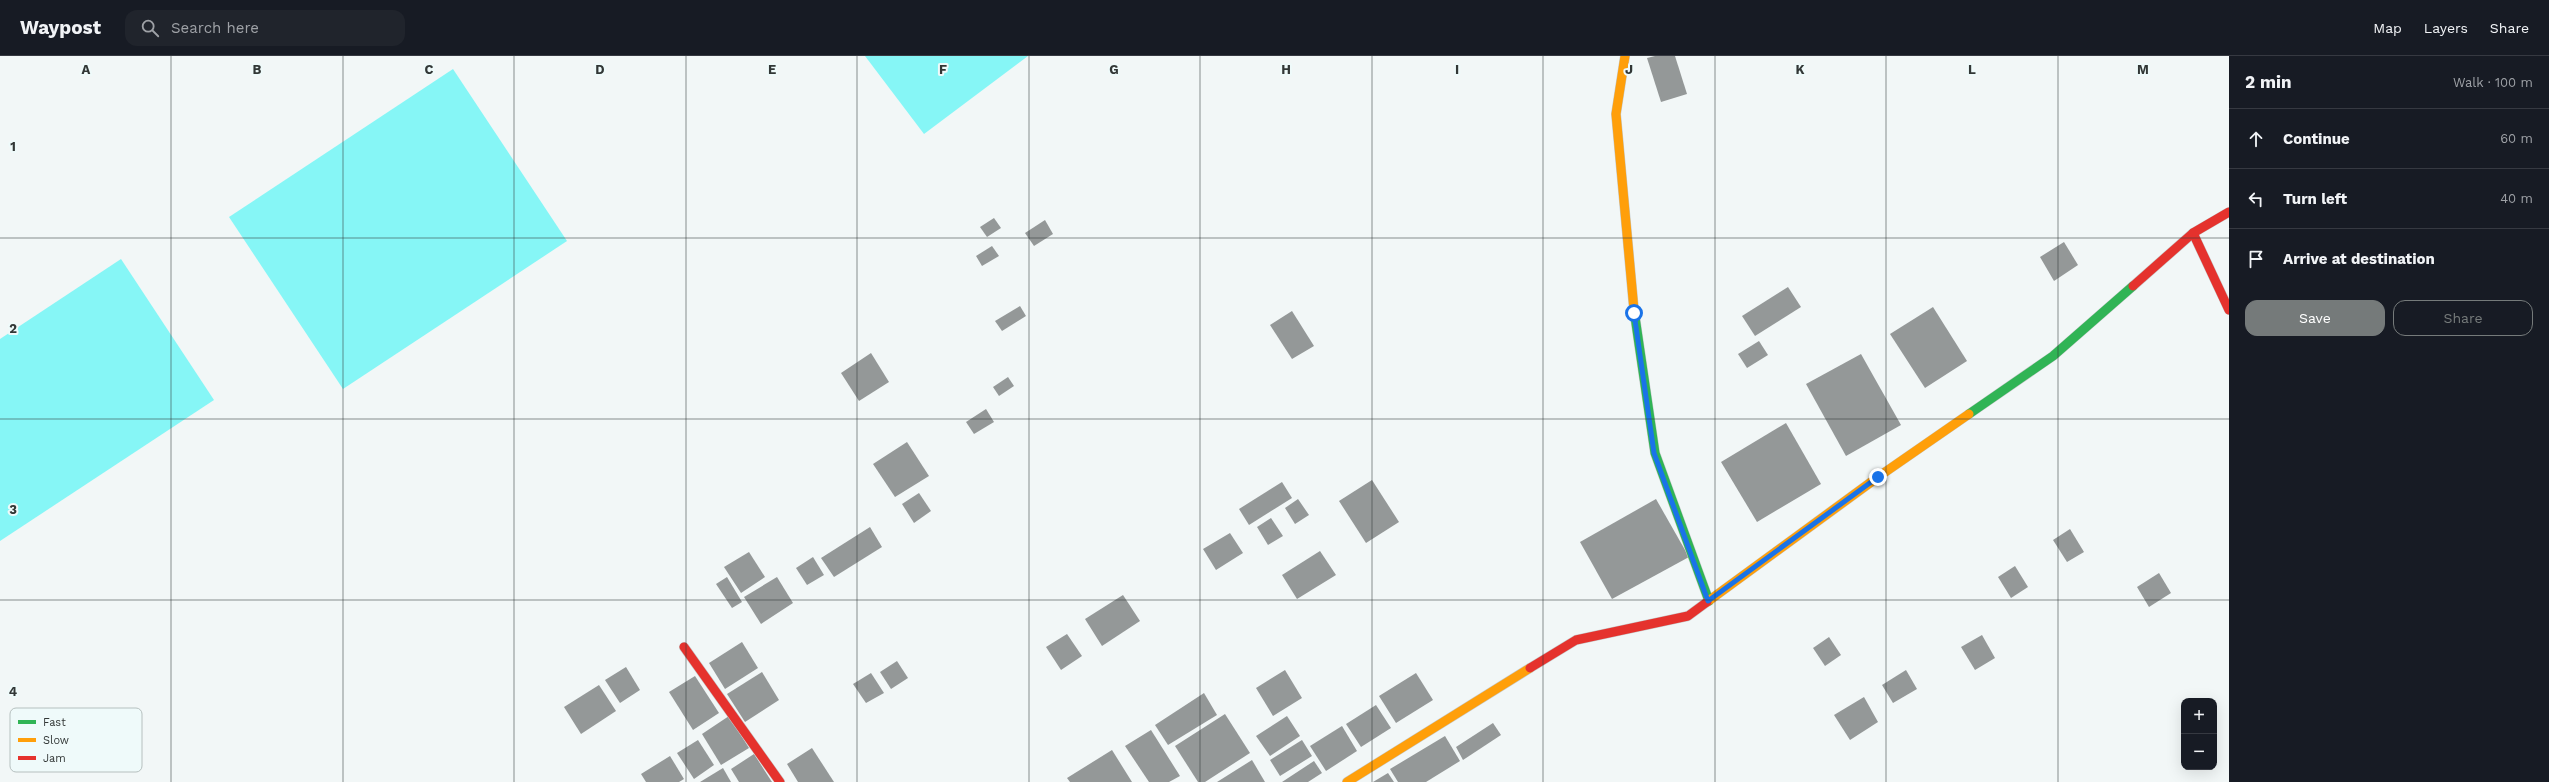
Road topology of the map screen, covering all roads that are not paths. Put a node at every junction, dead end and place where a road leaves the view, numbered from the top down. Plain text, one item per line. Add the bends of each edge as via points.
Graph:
1 (1625, 56) edge
2 (2229, 212) edge
3 (2193, 233) junction
4 (2229, 310) edge
5 (1708, 601) junction
6 (684, 647) dead end
7 (780, 782) edge
8 (1346, 782) edge

1 - 5 main road via 1616,114 1634,313 1654,453
2 - 3 main road
3 - 4 main road
3 - 5 main road via 2053,356 1878,477
5 - 8 main road via 1688,616 1576,640
6 - 7 main road

